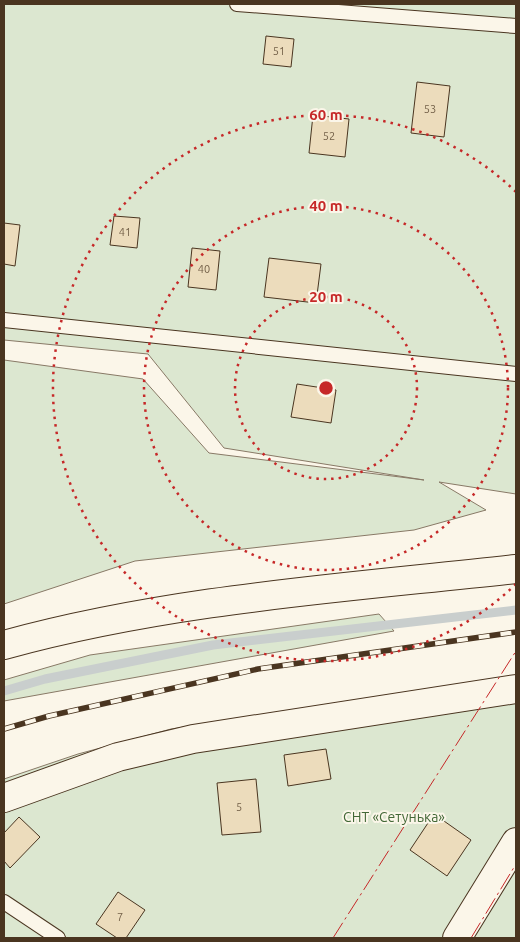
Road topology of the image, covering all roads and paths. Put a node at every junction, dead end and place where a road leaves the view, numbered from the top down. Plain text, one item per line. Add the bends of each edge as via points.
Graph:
1 (237, 4) edge
2 (516, 26) edge
3 (4, 320) edge
4 (516, 374) edge
5 (516, 569) edge
6 (4, 645) edge
7 (516, 689) edge
8 (4, 798) edge
9 (516, 842) edge
10 (4, 902) edge
11 (58, 938) edge
12 (457, 938) edge

1 - 2 lane
3 - 4 lane
5 - 6 street via 200,603 63,629
7 - 8 street via 193,739 118,758
9 - 12 street
10 - 11 lane

